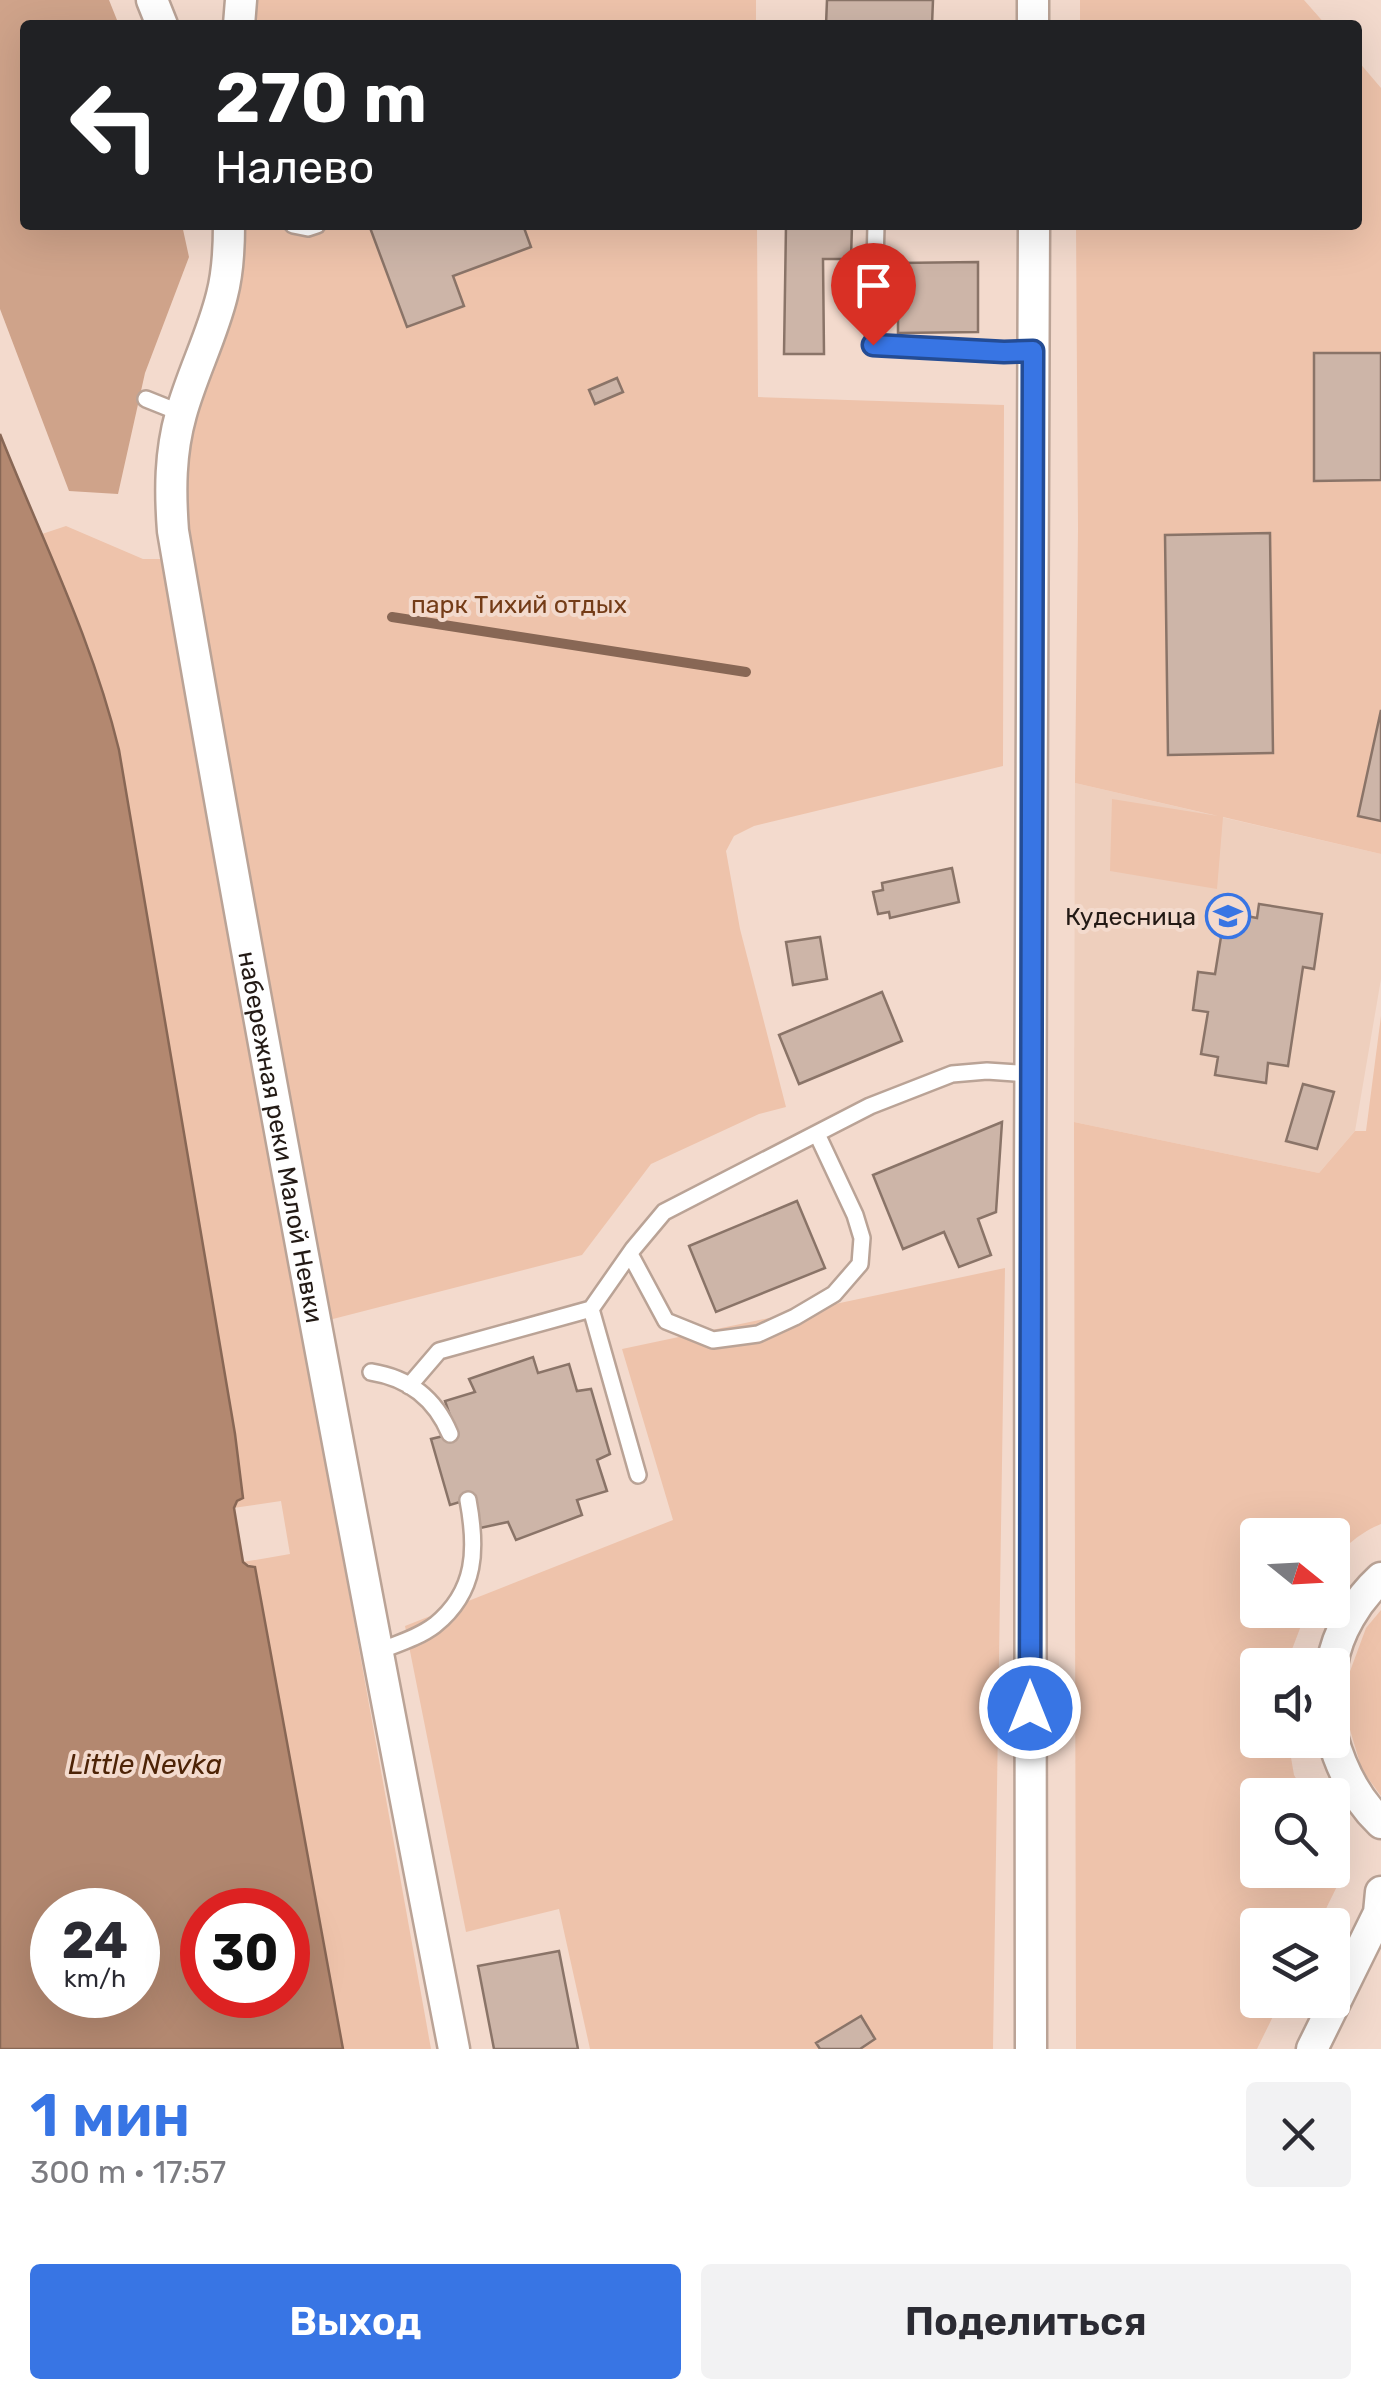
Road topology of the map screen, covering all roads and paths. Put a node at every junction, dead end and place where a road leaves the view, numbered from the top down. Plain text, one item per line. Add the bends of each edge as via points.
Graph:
1 (229, 230) edge
2 (876, 230) edge
3 (1034, 230) edge
4 (1033, 351) junction
5 (146, 399) dead end
6 (181, 413) junction
7 (1030, 1074) junction
8 (817, 1134) junction
9 (630, 1254) junction
10 (591, 1310) junction
11 (371, 1372) dead end
12 (409, 1386) junction
13 (450, 1434) dead end
14 (638, 1475) dead end
15 (468, 1500) dead end
16 (1381, 1578) edge
17 (1338, 1648) edge
18 (377, 1652) junction
19 (1338, 1758) edge
20 (1379, 1828) edge
21 (1380, 1905) edge
22 (454, 2049) edge
23 (1030, 2049) edge
24 (1312, 2049) edge

1 - 6 street, набережная реки Малой Невки via 222,298
2 - 4 lane via 873,345
3 - 4 street
4 - 7 street
5 - 6 lane
6 - 18 street, набережная реки Малой Невки via 172,456 173,530
7 - 8 lane via 952,1074
7 - 23 street
8 - 9 lane via 664,1212
8 - 9 lane via 862,1238 860,1264 834,1294 758,1334 713,1340 666,1320
9 - 10 lane
10 - 12 lane via 439,1351
10 - 14 lane
11 - 12 lane
12 - 13 lane via 427,1397
15 - 18 lane via 474,1558 460,1598 435,1625
16 - 17 street via 1359,1602
18 - 22 street, набережная реки Малой Невки
19 - 20 street
21 - 24 street

